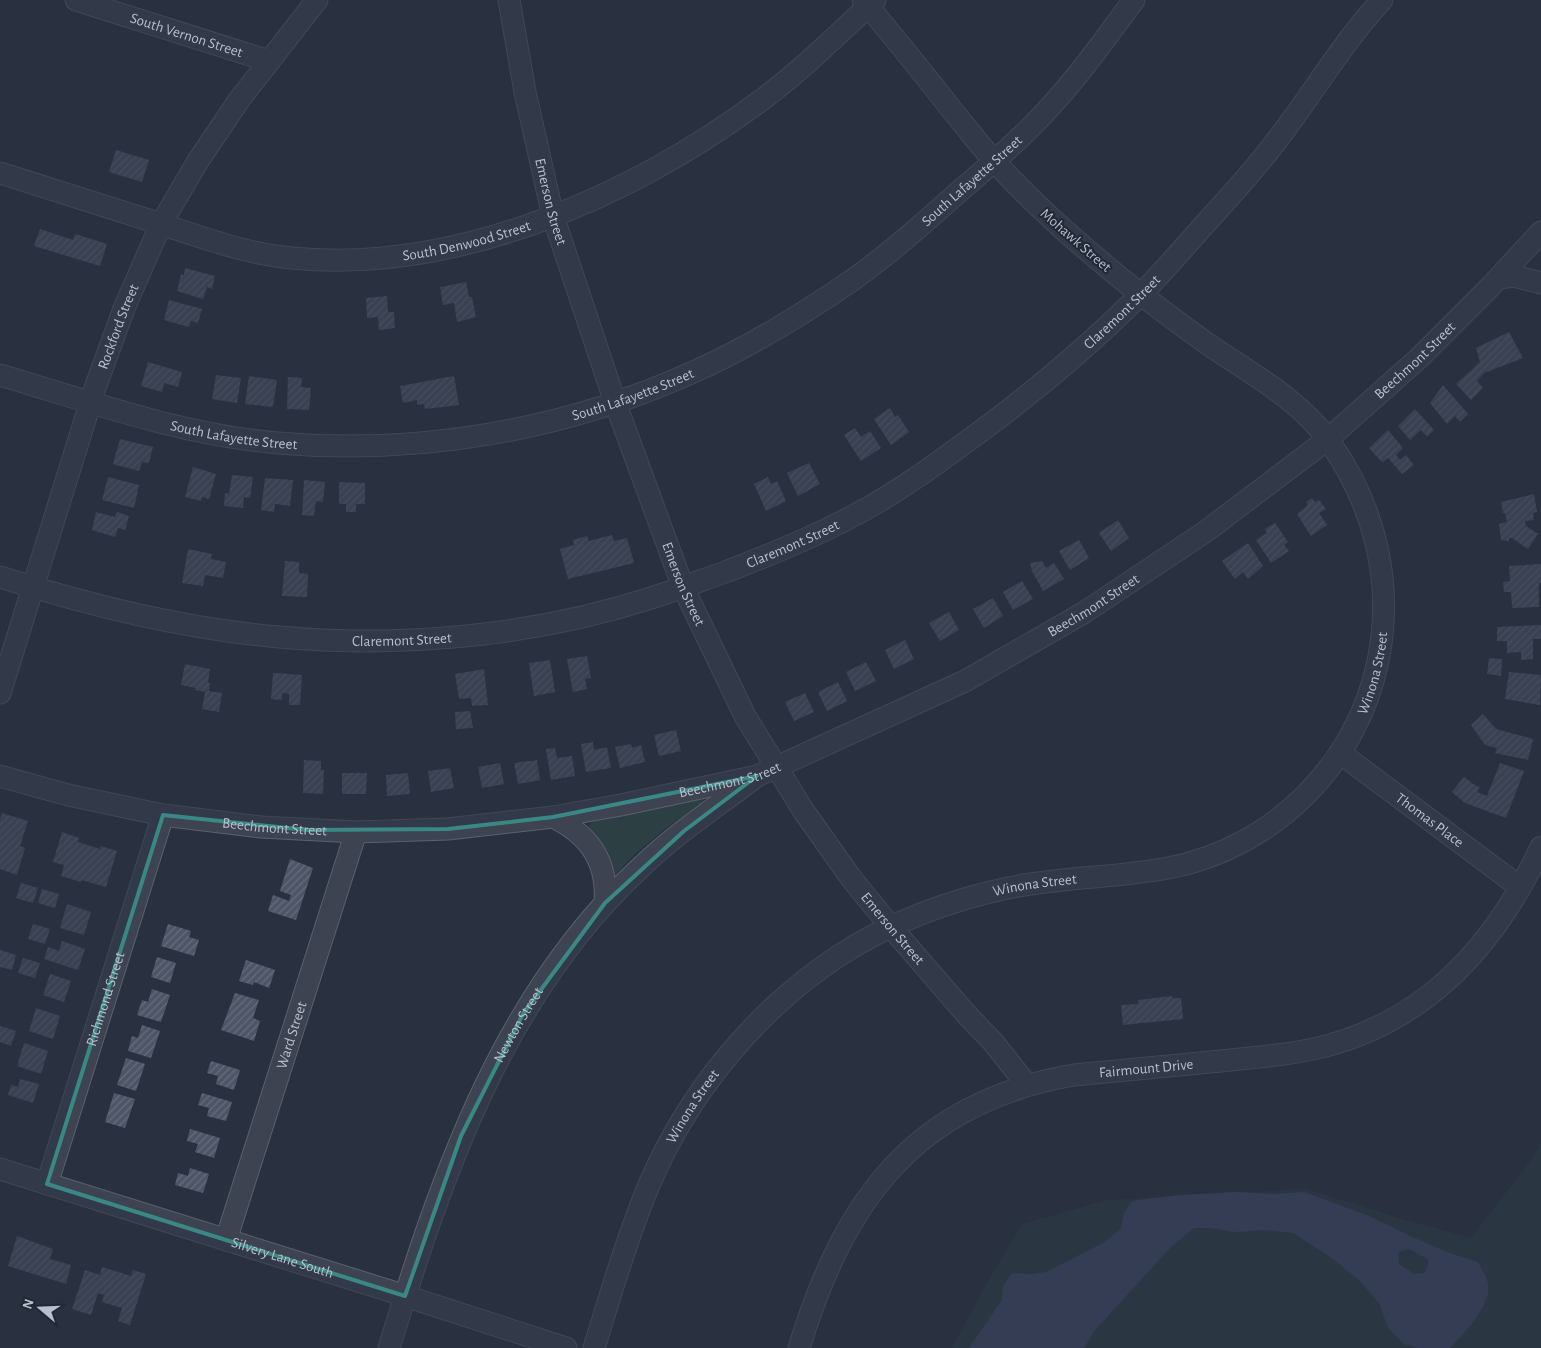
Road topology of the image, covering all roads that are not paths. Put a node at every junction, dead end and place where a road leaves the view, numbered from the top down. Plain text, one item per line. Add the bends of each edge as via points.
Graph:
1 (76, 0) edge
2 (317, 0) edge
3 (509, 0) edge
4 (1134, 0) edge
5 (1382, 0) edge
6 (869, 2) edge
7 (269, 61) junction
8 (994, 161) junction
9 (0, 173) edge
10 (553, 216) junction
11 (161, 224) junction
12 (1541, 232) edge
13 (1498, 278) junction
14 (1541, 283) edge
15 (1142, 294) junction
16 (0, 374) edge
17 (91, 402) junction
18 (615, 402) junction
19 (1328, 439) junction
20 (0, 577) edge
21 (683, 587) junction
22 (32, 588) junction
23 (0, 693) edge
24 (1340, 753) junction
25 (767, 772) junction
26 (0, 776) edge
27 (163, 815) junction
28 (553, 817) junction
29 (356, 832) junction
30 (1541, 847) edge
31 (1520, 887) junction
32 (605, 903) junction
33 (891, 927) junction
34 (1027, 1085) junction
35 (0, 1169) edge
36 (47, 1184) junction
37 (226, 1240) junction
38 (405, 1296) junction
39 (389, 1348) edge
40 (566, 1348) edge
41 (594, 1348) edge
42 (799, 1348) edge

1 - 7 street, South Vernon Street
2 - 7 street, Rockford Street
3 - 10 street, Emerson Street via 525,92
4 - 8 street, South Lafayette Street via 1039,120
5 - 15 street, Claremont Street via 1343,46 1288,126
6 - 8 street, Mohawk Street
6 - 10 street, South Denwood Street via 794,75 721,129 620,188
7 - 11 street, Rockford Street via 198,161
8 - 15 street, Mohawk Street via 1065,232
8 - 18 street, South Lafayette Street via 900,243 810,308 697,370
9 - 11 street, South Denwood Street
10 - 11 street, South Denwood Street via 485,239 446,248 383,259 336,260 291,258 251,251
10 - 18 street, Emerson Street
11 - 17 street, Rockford Street via 125,306
12 - 13 street, Beechmont Street
13 - 14 street via 1514,276
13 - 19 street, Beechmont Street via 1418,358
15 - 19 street, Mohawk Street via 1276,390 1316,424
15 - 21 street, Claremont Street via 1039,386 901,489 808,539
16 - 17 street, South Lafayette Street
17 - 18 street, South Lafayette Street via 160,423 226,436 275,443 387,446 482,436
17 - 22 street, Rockford Street
18 - 21 street, Emerson Street
19 - 24 street, Winona Street via 1348,470 1366,508 1378,548 1384,586 1383,632 1376,674 1359,720
19 - 25 street, Beechmont Street via 1204,532 1085,612 964,681
20 - 22 street, Claremont Street
21 - 22 street, Claremont Street via 610,610 531,626 445,637 362,640 279,637 204,628 136,615
21 - 25 street, Emerson Street via 745,716
22 - 23 street, Rockford Street
24 - 31 street, Thomas Place
24 - 33 street, Winona Street via 1306,795 1286,813 1252,837 1216,855 1163,869 1007,888
25 - 28 street, Beechmont Street via 621,806
25 - 32 street, Newton Street via 684,831
25 - 33 street, Emerson Street
26 - 27 street, Beechmont Street via 68,795
27 - 29 street, Beechmont Street via 261,827
27 - 36 street, Richmond Street
28 - 29 street, Beechmont Street via 448,829
28 - 32 street via 577,831 594,851 604,876
29 - 37 street, Ward Street
30 - 31 street, Fairmount Drive
31 - 34 street, Fairmount Drive via 1489,936 1457,972 1409,1010 1362,1034 1290,1054 1074,1075
32 - 38 street, Newton Street via 548,974 494,1066 461,1136
33 - 34 street, Emerson Street
33 - 41 street, Winona Street via 840,955 794,990 748,1033 708,1083 672,1138 650,1182
34 - 42 street, Fairmount Drive via 986,1100 946,1122 909,1150 874,1188 835,1252
35 - 36 street, Silvery Lane South
36 - 37 street, Silvery Lane South
37 - 38 street, Silvery Lane South
38 - 39 street, Newton Street
38 - 40 street, Silvery Lane South

